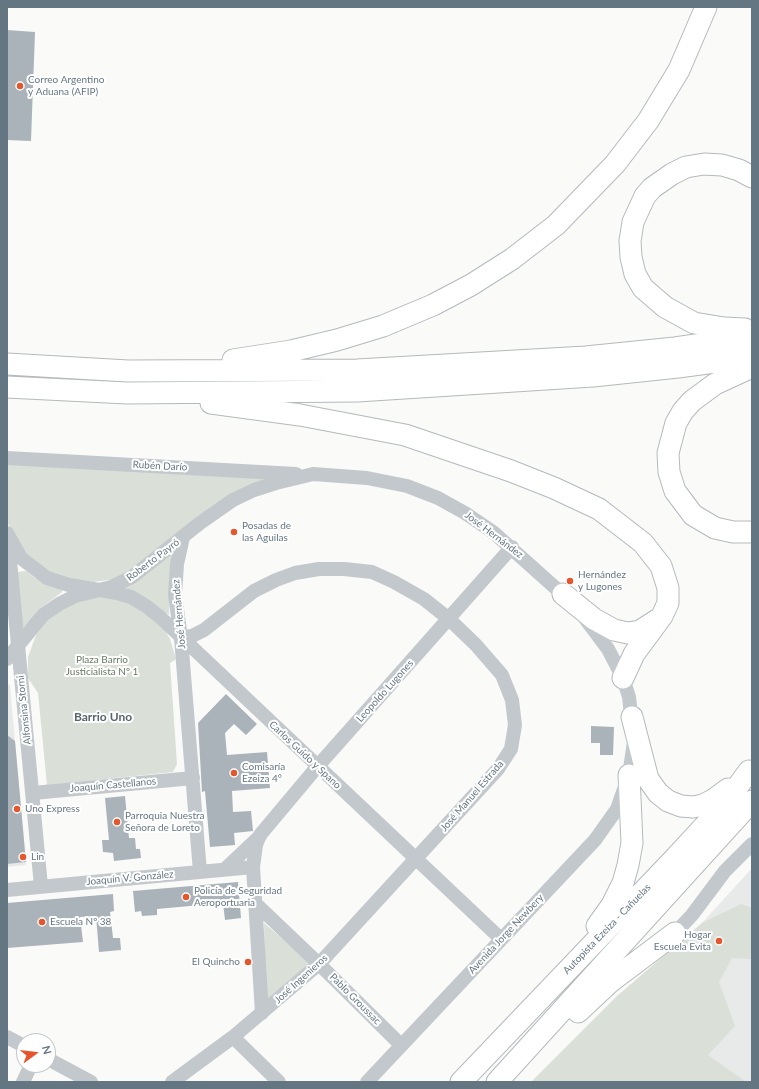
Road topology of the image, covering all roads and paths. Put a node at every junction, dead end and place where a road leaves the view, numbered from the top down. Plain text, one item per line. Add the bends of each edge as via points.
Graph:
1 (706, 7) edge
2 (752, 177) edge
3 (752, 329) edge
4 (752, 337) edge
5 (752, 357) edge
6 (7, 364) edge
7 (752, 368) edge
8 (128, 370) junction
9 (7, 387) edge
10 (127, 393) junction
11 (7, 458) edge
12 (313, 474) junction
13 (752, 532) edge
14 (7, 533) edge
15 (183, 537) junction
16 (512, 547) junction
17 (12, 558) edge
18 (98, 590) junction
19 (563, 594) junction
20 (662, 616) junction
21 (449, 619) junction
22 (181, 638) junction
23 (17, 645) junction
24 (7, 659) edge
25 (623, 678) junction
26 (632, 717) junction
27 (317, 767) junction
28 (750, 769) edge
29 (629, 776) junction
30 (193, 778) junction
31 (32, 793) junction
32 (750, 803) edge
33 (260, 835) junction
34 (752, 844) edge
35 (416, 860) junction
36 (253, 867) junction
37 (225, 869) junction
38 (200, 872) junction
39 (42, 886) junction
40 (7, 889) edge
41 (256, 904) junction
42 (675, 933) joint
43 (501, 939) junction
44 (319, 964) junction
45 (546, 993) junction
46 (262, 1013) junction
47 (7, 1037) edge
48 (233, 1037) junction
49 (16, 1042) edge
50 (401, 1045) junction
51 (56, 1063) edge
52 (500, 1079) edge
53 (91, 1082) edge
54 (172, 1082) edge
55 (279, 1082) edge
56 (367, 1082) edge
57 (461, 1082) edge

1 - 8 highway via 679,70 648,121 615,164 556,225 512,259 471,285 433,305 383,326 336,340 248,358
2 - 3 highway via 722,165 704,164 686,167 672,174 645,196 633,222 630,241 635,274 643,288 665,307 694,323
4 - 8 highway via 586,357 357,370
5 - 10 highway via 593,376 357,391
6 - 8 highway
7 - 13 highway via 715,384 692,401 676,423 668,453 669,472 675,490 693,515 715,528 733,532
9 - 10 highway
10 - 20 highway via 300,415 405,435 462,453 554,488 599,509 643,543 661,566 666,578 668,604
11 - 12 street, Rubén Darío
12 - 15 street, José Hernández via 254,490 219,509
12 - 16 street, José Hernández via 367,478 407,486 438,498 465,513
14 - 17 street
15 - 18 street, Roberto Payró via 132,577
15 - 22 street, José Hernández via 175,579
16 - 19 street, José Hernández
16 - 21 street, Leopoldo Lugones
17 - 18 street, Carlos Guido y Spano via 47,578
17 - 23 street, Alfonsina Storni
18 - 22 street, Carlos Guido y Spano via 117,593 146,606
18 - 23 street, Roberto Payró via 75,596 59,604 43,615
19 - 20 highway via 594,619 628,634 650,627
19 - 25 street, José Hernández via 608,649
20 - 25 highway via 634,654
21 - 22 street, José Manuel Estrada via 418,596 372,572 319,569 295,573 254,591 204,630
21 - 27 street, Leopoldo Lugones
21 - 35 street, José Manuel Estrada via 502,675 512,700 515,725 511,748 498,769
22 - 27 street, Carlos Guido y Spano
22 - 30 street, José Hernández
23 - 24 street, Roberto Payró
23 - 31 street, Alfonsina Storni
25 - 26 street, José Hernández
26 - 28 highway via 648,779 658,793 668,801 681,806 703,805 718,797
26 - 29 street, José Hernández via 634,742
27 - 33 street, Leopoldo Lugones
27 - 35 street, Carlos Guido y Spano
28 - 45 highway, Autopista Ezeiza - Cañuelas via 724,805
29 - 43 street, Avenida Jorge Newbery via 617,809 595,840
29 - 45 highway via 632,843 623,882 612,905 598,925 569,956
30 - 31 street, Joaquín Castellanos
30 - 38 street, José Hernández
31 - 39 street, Alfonsina Storni
32 - 52 highway, Autopista Ezeiza - Cañuelas
33 - 36 street, Leopoldo Lugones
33 - 37 street, Leopoldo Lugones
34 - 42 street via 725,871
35 - 43 street, Carlos Guido y Spano
35 - 44 street, José Ingenieros
36 - 37 street, Joaquín V. González
36 - 41 street, Leopoldo Lugones
37 - 38 street, Joaquín V. González
38 - 39 street, Joaquín V. González
39 - 40 street, Joaquín V. González
41 - 44 street, Pablo Groussac
41 - 46 street, Leopoldo Lugones
42 - 52 highway via 610,982 561,1028
43 - 50 street, Avenida Jorge Newbery
44 - 46 street, José Ingenieros
44 - 50 street, Pablo Groussac
45 - 57 highway, Autopista Ezeiza - Cañuelas
46 - 48 street, José Ingenieros
47 - 49 street
48 - 54 street, José Ingenieros
48 - 55 street
50 - 56 street, Avenida Jorge Newbery
51 - 53 street

